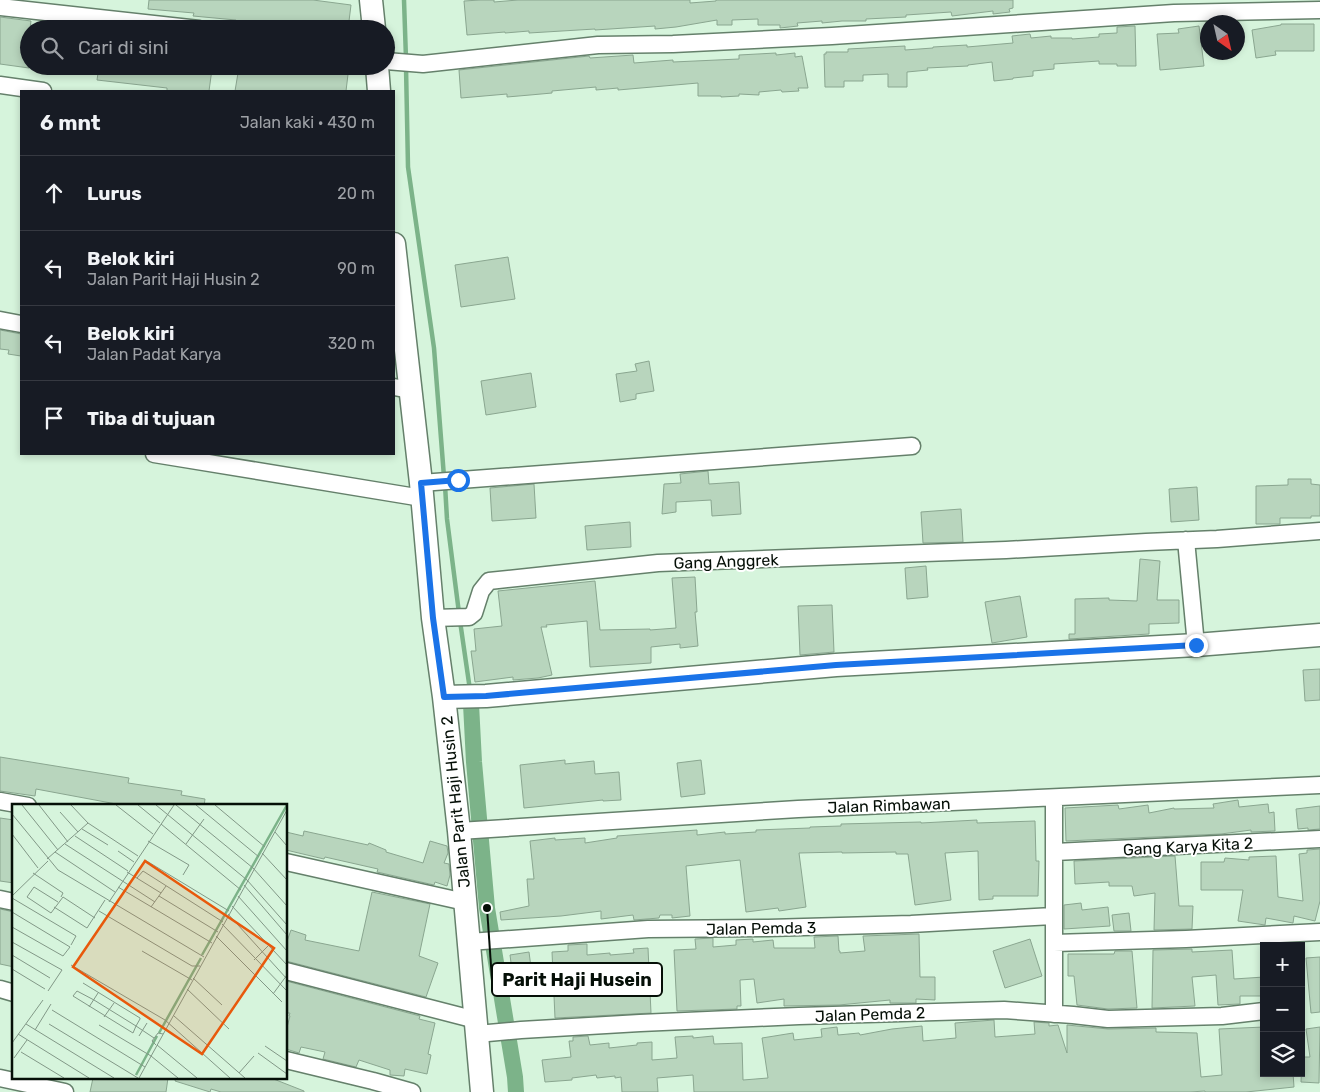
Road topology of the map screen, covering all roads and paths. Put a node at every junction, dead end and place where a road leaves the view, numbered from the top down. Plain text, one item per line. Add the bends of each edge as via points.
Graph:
1 (371, 0) edge
2 (0, 7) edge
3 (1320, 10) edge
4 (118, 20) edge
5 (373, 20) edge
6 (395, 63) edge
7 (384, 75) edge
8 (0, 85) edge
9 (36, 90) edge
10 (379, 90) edge
11 (395, 262) edge
12 (0, 320) edge
13 (20, 324) edge
14 (402, 389) edge
15 (912, 446) dead end
16 (162, 455) edge
17 (426, 487) junction
18 (1320, 531) edge
19 (1186, 540) junction
20 (438, 618) junction
21 (1320, 635) edge
22 (1196, 645) junction
23 (451, 697) junction
24 (1320, 786) edge
25 (1054, 798) junction
26 (0, 801) edge
27 (17, 804) edge
28 (459, 831) junction
29 (1320, 839) edge
30 (1055, 852) junction
31 (288, 862) edge
32 (465, 902) junction
33 (1054, 916) junction
34 (1320, 932) edge
35 (1292, 939) edge
36 (479, 941) junction
37 (1054, 943) junction
38 (288, 971) edge
39 (1260, 1011) edge
40 (1054, 1014) junction
41 (476, 1027) junction
42 (288, 1060) edge
43 (0, 1078) edge
44 (46, 1083) edge
45 (65, 1092) edge
46 (412, 1092) edge
47 (482, 1092) edge

1 - 5 street
2 - 4 street
3 - 6 street via 1174,13 832,36 598,45 423,64
7 - 10 street
8 - 9 street
11 - 14 street, Jalan Parit Haji Husin 2
12 - 13 street
14 - 17 street, Jalan Parit Haji Husin 2
15 - 17 street via 458,480
16 - 17 street
17 - 20 street, Jalan Parit Haji Husin 2
18 - 19 street
19 - 20 street, Gang Anggrek via 658,563 489,581 469,618
19 - 22 street
20 - 23 street, Jalan Parit Haji Husin 2
21 - 22 street
22 - 23 street via 836,665
23 - 28 street, Jalan Parit Haji Husin 2
24 - 25 street, Jalan Rimbawan
25 - 28 street, Jalan Rimbawan via 798,809
25 - 30 street
26 - 27 street
28 - 32 street, Jalan Parit Haji Husin 2
29 - 30 street, Gang Karya Kita 2
30 - 33 street
31 - 32 street
32 - 36 street, Jalan Parit Haji Husin 2
33 - 36 street, Jalan Pemda 3 via 912,924 648,929
33 - 37 street
34 - 35 street
35 - 37 street
36 - 41 street, Jalan Parit Haji Husin 2
37 - 40 street
38 - 41 street, Jalan Pemda 2
39 - 40 street, Jalan Pemda 2 via 1222,1016 1108,1019
40 - 41 street, Jalan Pemda 2 via 1004,1010 809,1016 501,1032
41 - 47 street, Jalan Parit Haji Husin 2
42 - 46 street
43 - 44 street via 22,1084
44 - 45 street

